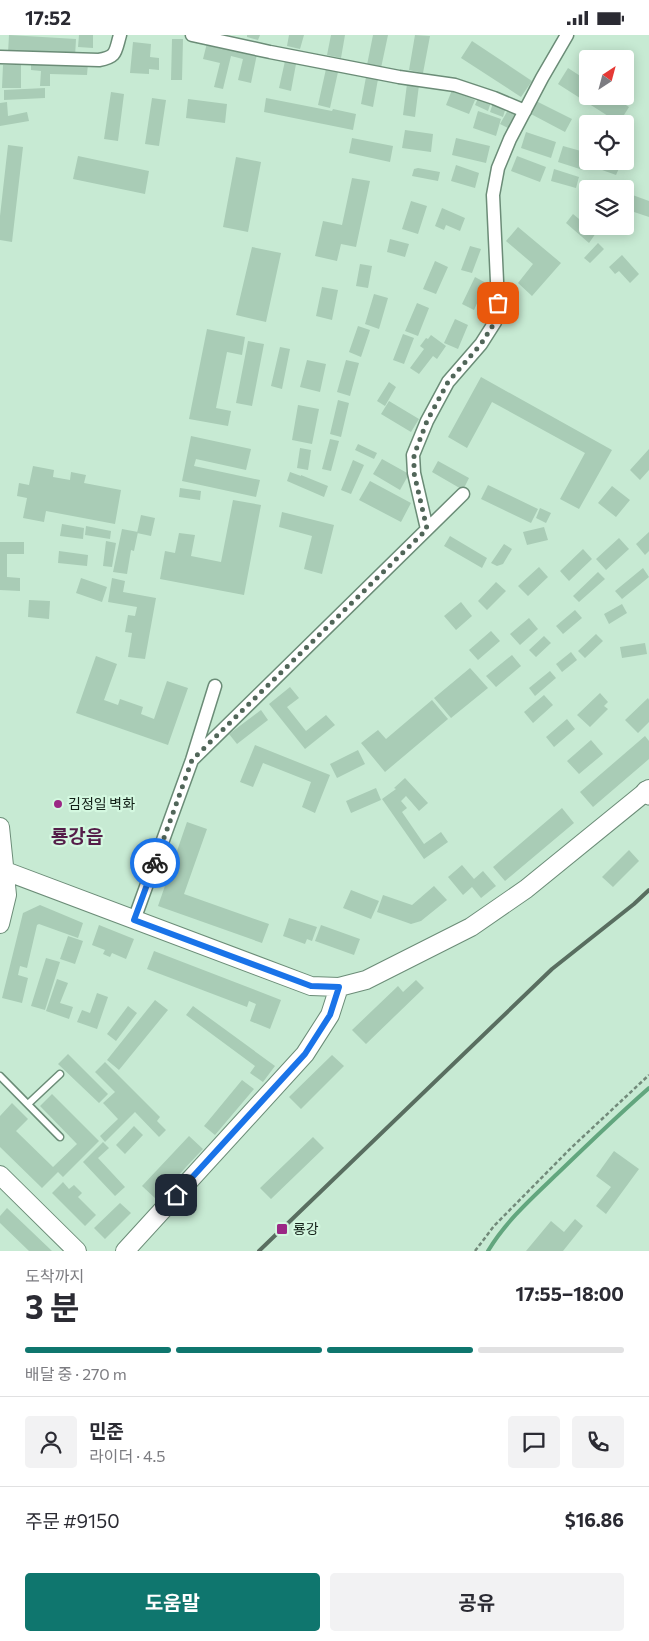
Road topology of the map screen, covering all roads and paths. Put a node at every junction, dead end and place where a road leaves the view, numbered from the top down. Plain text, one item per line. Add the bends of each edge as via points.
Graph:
1 (120, 35) edge
2 (192, 35) edge
3 (567, 35) edge
4 (0, 57) edge
5 (525, 111) junction
6 (464, 494) dead end
7 (427, 529) junction
8 (215, 686) dead end
9 (192, 760) junction
10 (648, 792) edge
11 (0, 827) edge
12 (2, 870) edge
13 (134, 920) junction
14 (0, 924) edge
15 (339, 987) junction
16 (60, 1074) dead end
17 (649, 1075) edge
18 (0, 1076) edge
19 (28, 1105) junction
20 (60, 1137) dead end
21 (0, 1175) edge
22 (77, 1251) edge
23 (124, 1251) edge
24 (475, 1251) edge

1 - 4 street via 110,58
2 - 5 street via 298,58 455,85
3 - 5 street
5 - 7 street via 498,168 493,195 498,303 495,322 481,344 448,382 427,421 414,455 414,473
6 - 7 street
7 - 9 street
8 - 9 street
9 - 13 street
10 - 15 main road via 526,889 471,927 366,980
11 - 12 main road
12 - 13 main road
12 - 14 main road via 7,895
13 - 15 main road via 311,986
15 - 23 main road via 330,1015 305,1054
16 - 19 lane
17 - 24 path via 571,1148 494,1226
18 - 19 lane
19 - 20 lane
21 - 22 main road

